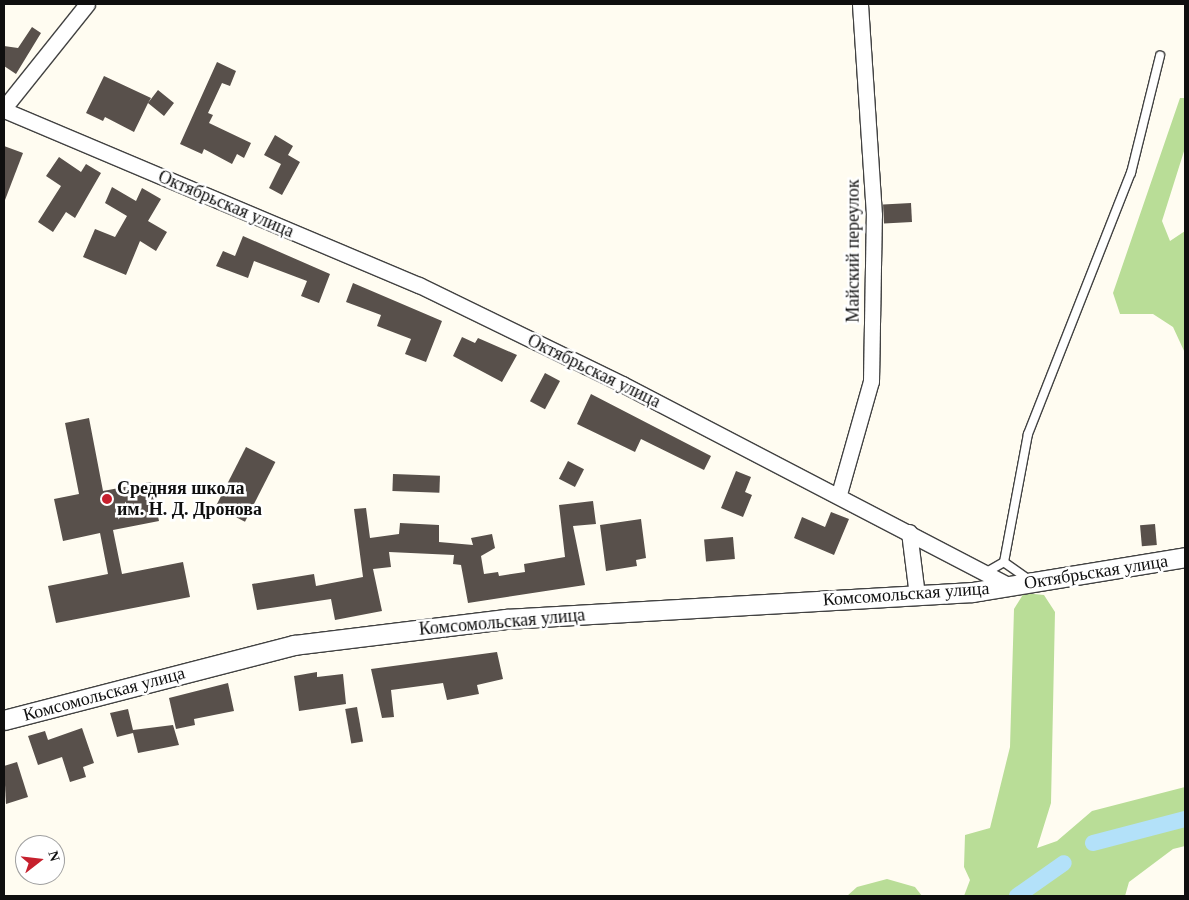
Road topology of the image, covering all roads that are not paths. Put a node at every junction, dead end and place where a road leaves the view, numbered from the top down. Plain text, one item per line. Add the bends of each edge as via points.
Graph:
1 (87, 4) edge
2 (860, 4) edge
3 (1160, 56) dead end
4 (4, 109) edge
5 (838, 494) junction
6 (909, 532) junction
7 (1185, 557) edge
8 (1004, 562) junction
9 (985, 573) junction
10 (1034, 583) junction
11 (1010, 586) junction
12 (917, 595) junction
13 (4, 720) edge

1 - 4 street
2 - 5 street, Майский переулок via 874,215 871,381
3 - 8 lane via 1131,173 1028,434
4 - 5 street, Октябрьская улица via 419,285
5 - 6 street, Октябрьская улица
6 - 9 street, Октябрьская улица
6 - 12 street
7 - 10 street, Октябрьская улица
8 - 9 lane
8 - 10 lane
9 - 11 street, Октябрьская улица
10 - 11 street, Октябрьская улица
11 - 12 street, Комсомольская улица
12 - 13 street, Комсомольская улица via 506,619 294,645

